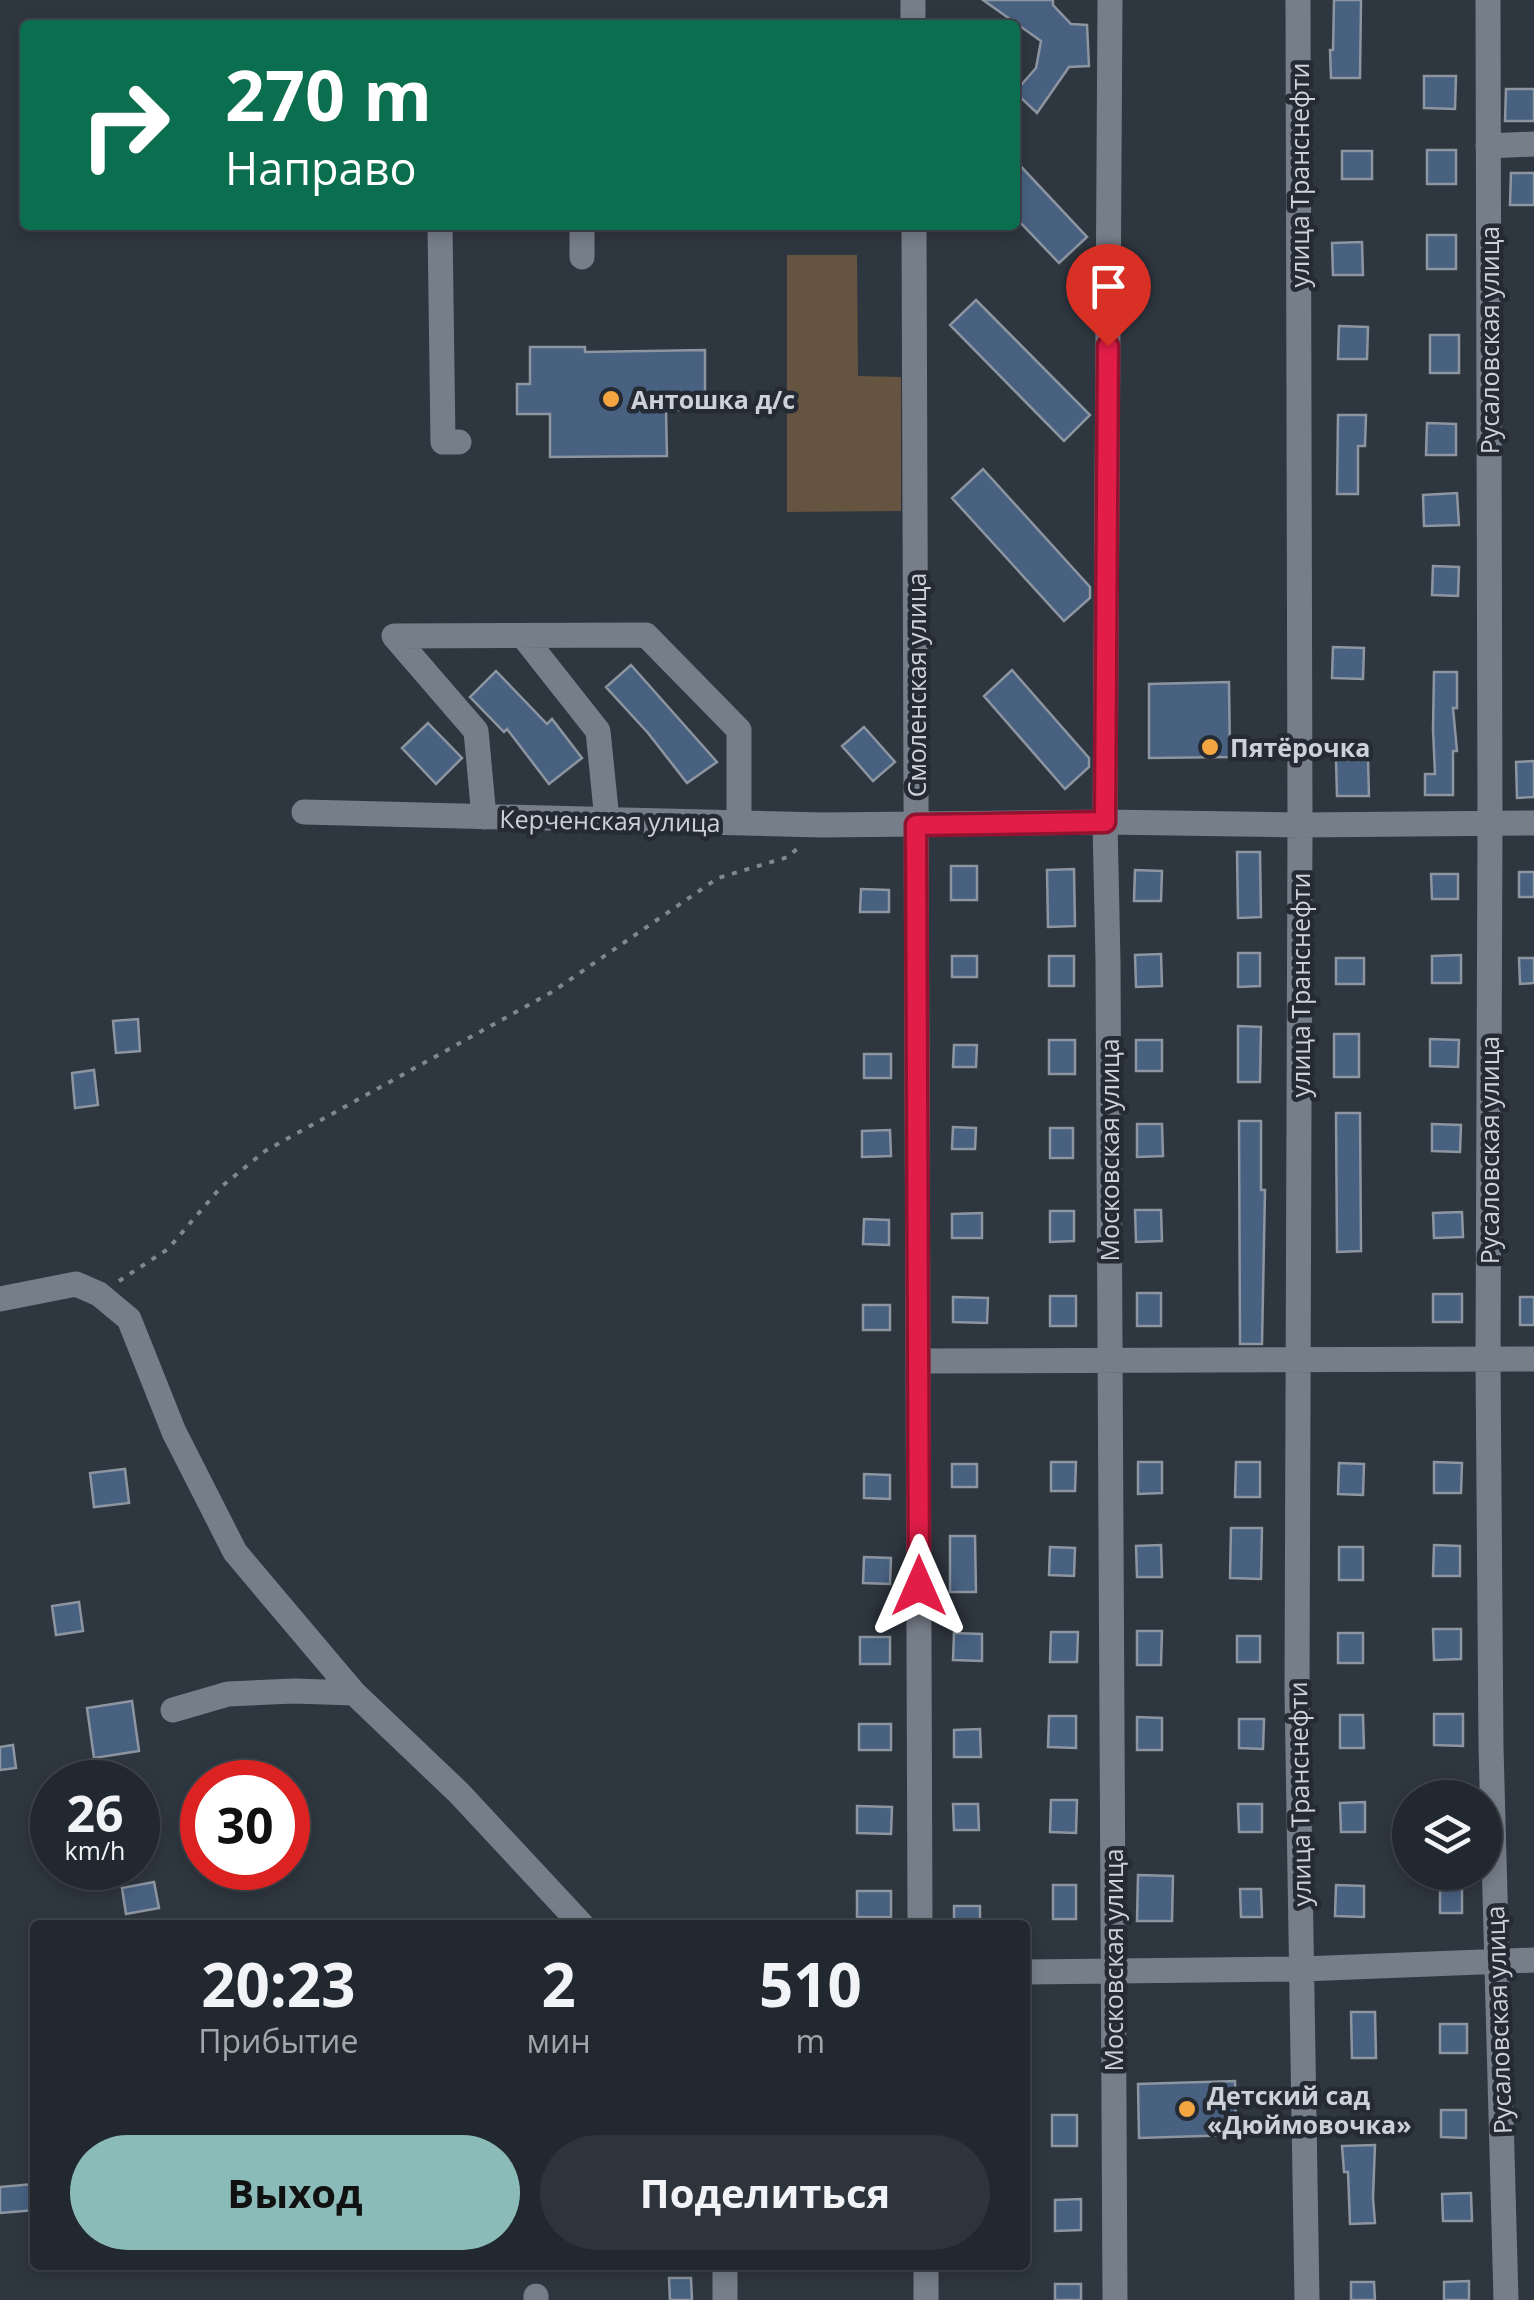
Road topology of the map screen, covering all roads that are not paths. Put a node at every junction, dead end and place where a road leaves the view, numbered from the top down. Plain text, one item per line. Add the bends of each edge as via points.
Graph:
1 (1110, 0) edge
2 (1298, 0) edge
3 (1488, 0) edge
4 (1534, 144) edge
5 (1488, 146) junction
6 (440, 230) edge
7 (582, 230) edge
8 (914, 230) edge
9 (582, 257) dead end
10 (459, 442) dead end
11 (522, 636) junction
12 (304, 812) dead end
13 (484, 816) junction
14 (607, 820) junction
15 (1105, 822) junction
16 (739, 823) junction
17 (1534, 823) edge
18 (916, 825) junction
19 (1300, 825) junction
20 (1490, 825) junction
21 (0, 1300) edge
22 (1110, 1358) junction
23 (1534, 1359) edge
24 (918, 1360) junction
25 (1300, 1360) junction
26 (1488, 1360) junction
27 (354, 1693) junction
28 (173, 1710) dead end
29 (577, 1920) edge
30 (920, 1920) edge
31 (1534, 1960) edge
32 (1497, 1961) junction
33 (1302, 1969) junction
34 (1030, 1972) edge
35 (1113, 1972) junction
36 (725, 2270) edge
37 (926, 2270) edge
38 (726, 2300) edge
39 (926, 2300) edge
40 (1115, 2300) edge
41 (1307, 2300) edge
42 (1506, 2300) edge

1 - 15 street, Московская улица
2 - 19 street, улица Транснефти
3 - 5 street, Русаловская улица
4 - 5 street
5 - 20 street, Русаловская улица
6 - 10 street via 443,442
7 - 9 street
8 - 18 street, Смоленская улица
11 - 13 street via 394,636 476,731
11 - 14 street via 598,731
11 - 16 street via 646,636 739,730
12 - 13 street, Керченская улица
13 - 14 street, Керченская улица
14 - 16 street, Керченская улица
15 - 18 street, Керченская улица
15 - 19 street, Керченская улица
15 - 22 street, Московская улица
16 - 18 street, Керченская улица
17 - 20 street, Керченская улица
18 - 24 street, Смоленская улица
19 - 20 street, Керченская улица
19 - 25 street, улица Транснефти
20 - 26 street, Русаловская улица
21 - 27 street via 76,1284 129,1319 174,1432 234,1552
22 - 24 street
22 - 25 street
22 - 35 street, Московская улица
23 - 26 street
24 - 30 street, Смоленская улица
25 - 26 street
25 - 33 street, улица Транснефти
26 - 32 street, Русаловская улица
27 - 28 street via 228,1694
27 - 29 street
31 - 32 street
32 - 33 street
32 - 42 street, Русаловская улица
33 - 35 street
33 - 41 street, улица Транснефти
34 - 35 street
35 - 40 street, Московская улица
36 - 38 street
37 - 39 street

